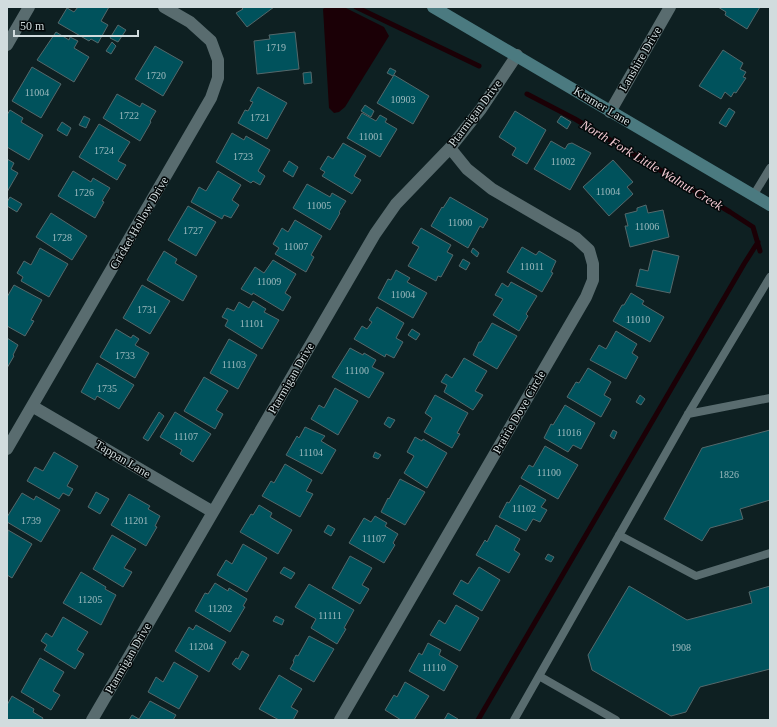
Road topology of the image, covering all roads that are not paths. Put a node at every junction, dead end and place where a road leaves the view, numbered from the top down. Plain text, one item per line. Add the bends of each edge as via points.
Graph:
1 (29, 7) edge
2 (164, 7) edge
3 (433, 7) edge
4 (670, 7) edge
5 (7, 45) edge
6 (517, 55) junction
7 (610, 112) junction
8 (450, 148) junction
9 (770, 168) edge
10 (753, 196) junction
11 (770, 205) edge
12 (770, 277) edge
13 (770, 398) edge
14 (32, 406) junction
15 (688, 414) junction
16 (7, 449) edge
17 (213, 512) junction
18 (619, 535) junction
19 (770, 553) edge
20 (539, 676) junction
21 (92, 720) edge
22 (340, 720) edge
23 (514, 720) edge
24 (616, 720) edge

1 - 5 street
2 - 14 street, Cricket Hollow Drive via 190,22 211,41 218,60 218,78 211,98
3 - 6 street, Kramer Lane
4 - 7 street, Lanshire Drive
6 - 7 street, Kramer Lane
6 - 8 street, Ptarmigan Drive via 481,109
7 - 10 street, Kramer Lane
8 - 17 street, Ptarmigan Drive via 396,204 375,234
8 - 22 street, Prairie Dove Circle via 467,169 492,189 576,238 589,250 594,264 593,280 582,304
9 - 10 lane
10 - 11 street, Kramer Lane
12 - 15 lane
13 - 15 lane
14 - 16 street, Cricket Hollow Drive
14 - 17 street, Tappan Lane
15 - 18 lane
17 - 21 street, Ptarmigan Drive
18 - 19 lane via 696,576
18 - 20 lane
20 - 23 lane
20 - 24 lane

